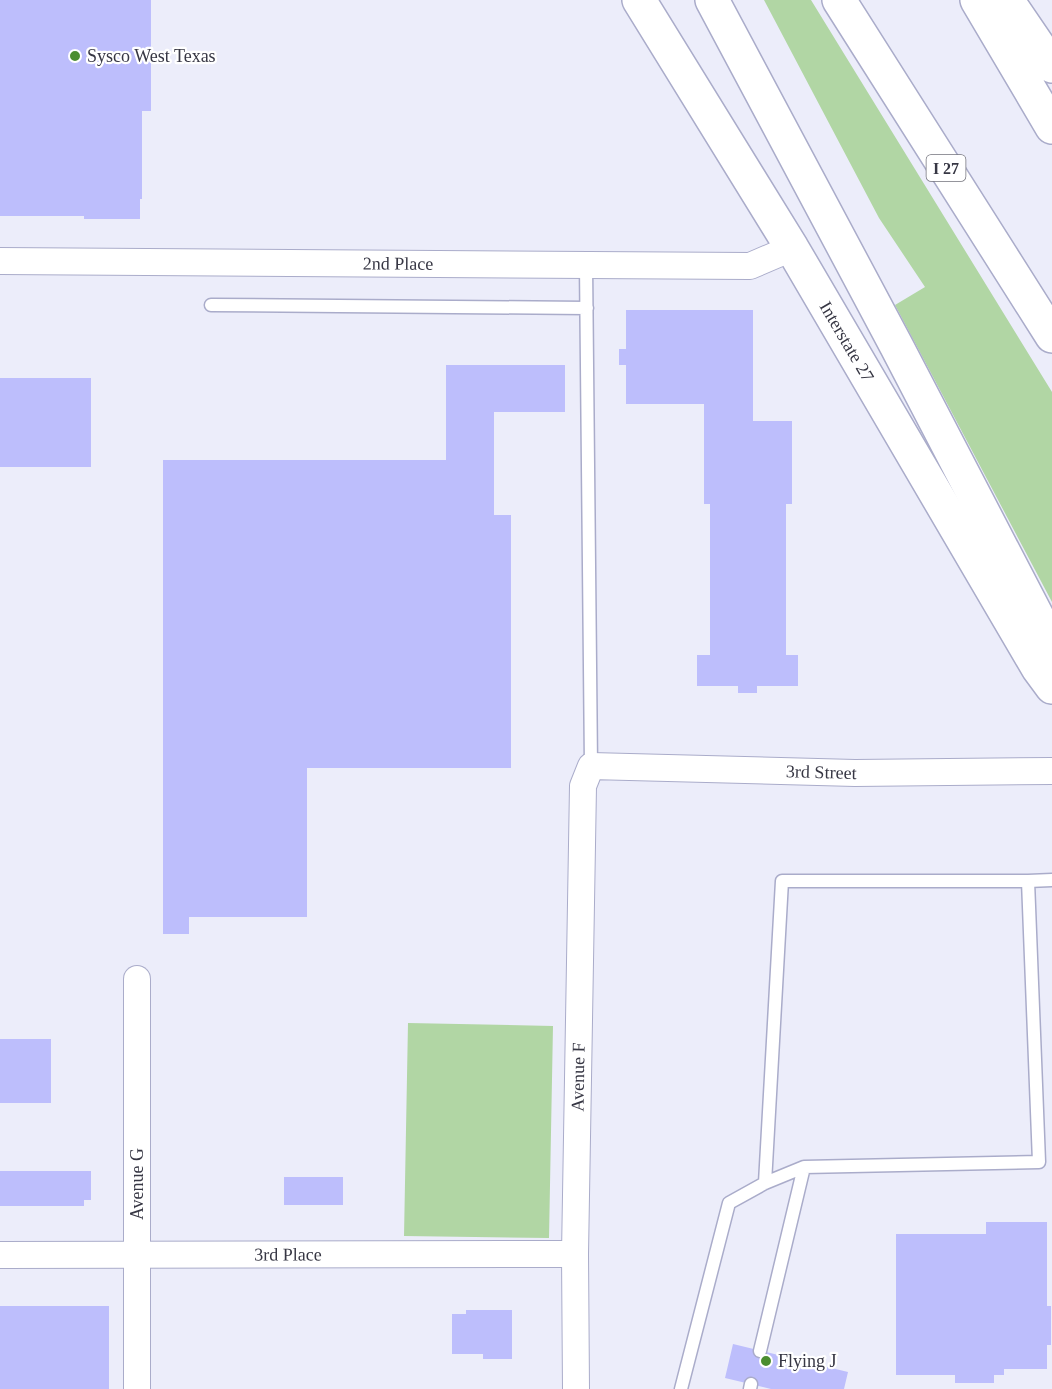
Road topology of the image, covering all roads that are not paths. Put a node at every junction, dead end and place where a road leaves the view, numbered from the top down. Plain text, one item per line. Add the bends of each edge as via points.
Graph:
1 (639, 0) edge
2 (712, 0) edge
3 (839, 0) edge
4 (976, 0) edge
5 (1007, 0) edge
6 (1052, 66) edge
7 (1052, 127) edge
8 (792, 248) junction
9 (0, 261) edge
10 (586, 265) junction
11 (211, 305) dead end
12 (587, 308) junction
13 (1052, 336) edge
14 (1052, 645) edge
15 (1052, 687) edge
16 (591, 766) junction
17 (1052, 771) edge
18 (1029, 880) junction
19 (1052, 880) edge
20 (137, 979) dead end
21 (804, 1167) junction
22 (765, 1183) junction
23 (575, 1254) junction
24 (0, 1255) edge
25 (137, 1256) junction
26 (760, 1351) dead end
27 (137, 1389) edge
28 (576, 1389) edge
29 (681, 1389) edge

1 - 8 main road, Interstate 27
2 - 14 main road
3 - 13 main road, I 27
4 - 7 main road
5 - 6 main road
8 - 10 street, 2nd Place via 750,266
8 - 15 main road, Interstate 27
9 - 10 street, 2nd Place
10 - 12 lane
11 - 12 lane
12 - 16 lane
16 - 17 street, 3rd Street via 855,773
16 - 23 street, Avenue F via 583,786
18 - 19 lane
18 - 21 lane via 1039,1162
18 - 22 lane via 782,880
20 - 25 street, Avenue G
21 - 22 lane
21 - 26 lane
22 - 29 lane via 729,1203
23 - 25 street, 3rd Place
23 - 28 street, Avenue F
24 - 25 street, 3rd Place
25 - 27 street, Avenue G

